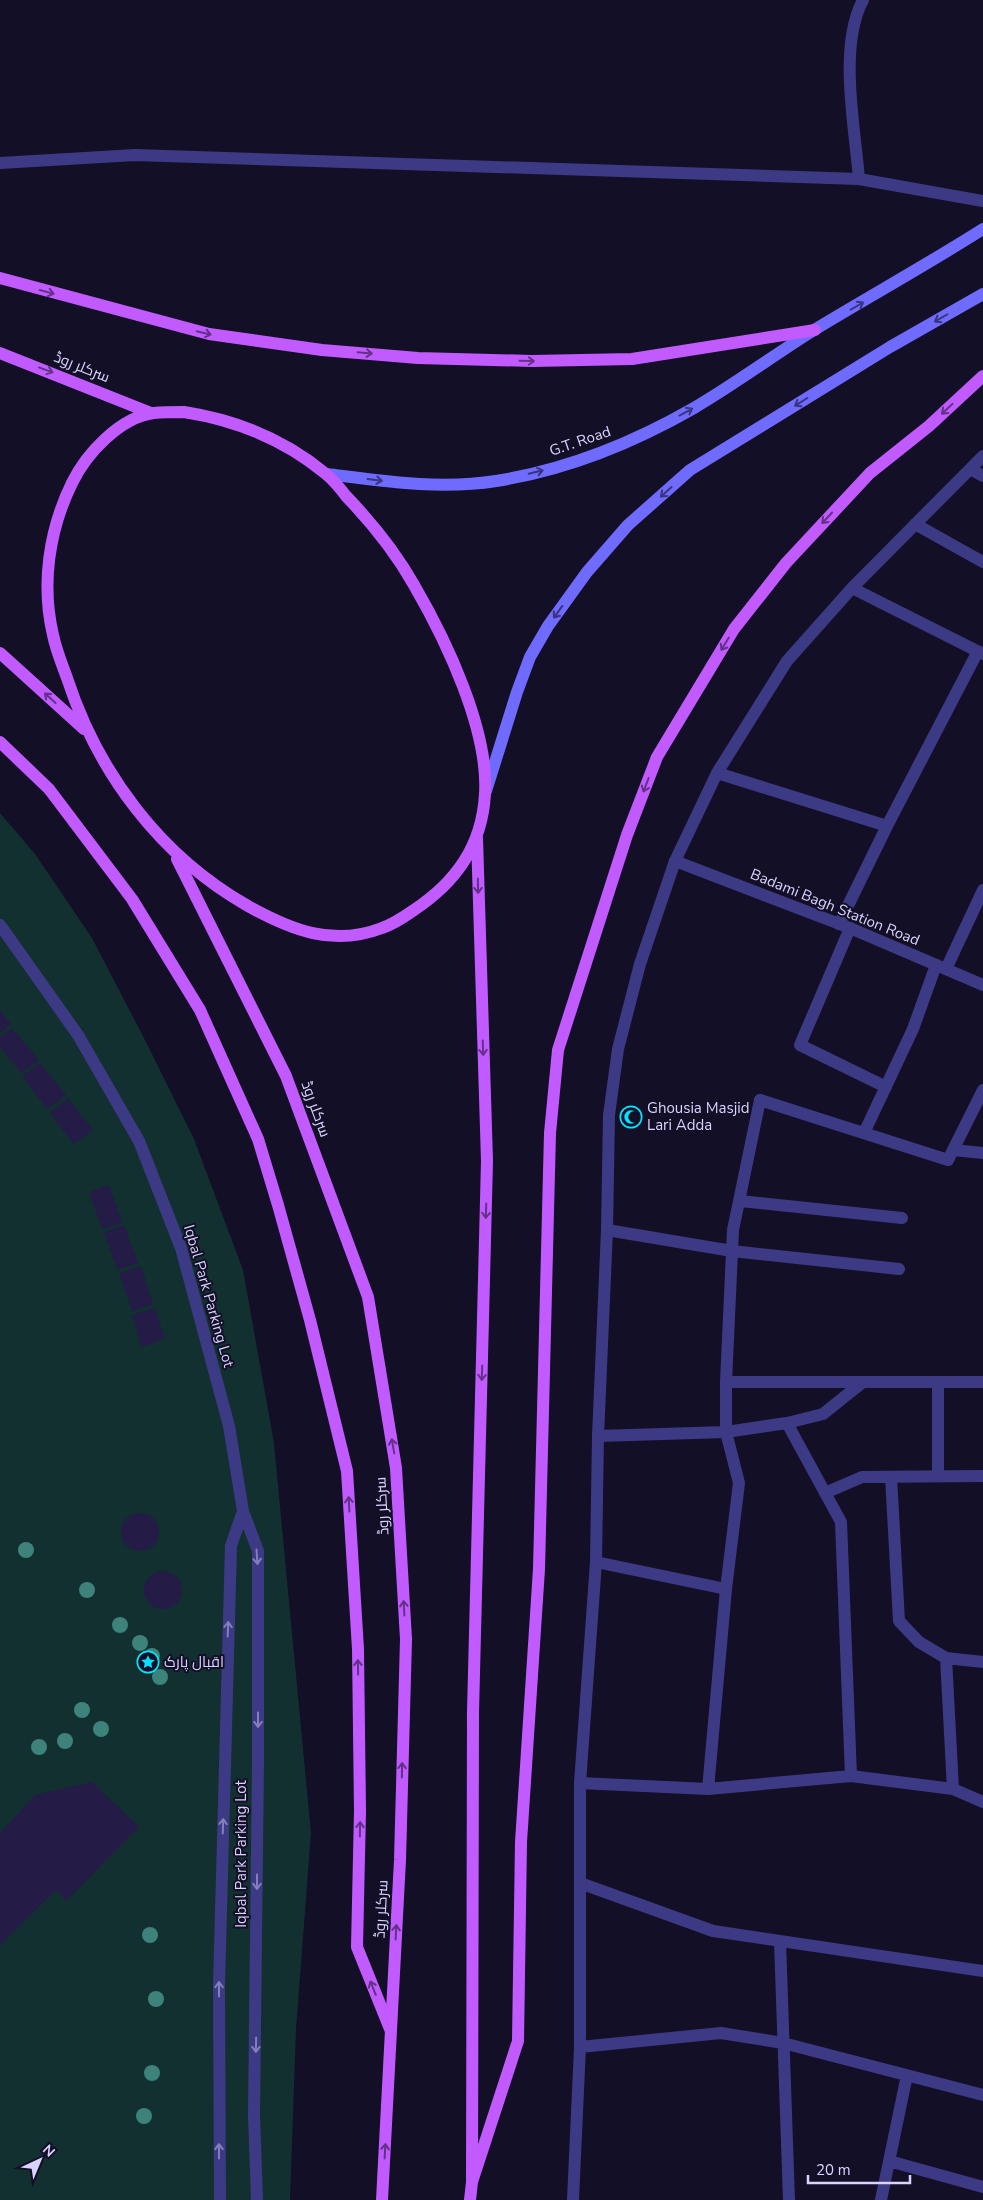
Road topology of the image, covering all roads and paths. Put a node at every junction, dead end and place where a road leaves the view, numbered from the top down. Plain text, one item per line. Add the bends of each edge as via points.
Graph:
1 (862, 0) edge
2 (0, 163) edge
3 (859, 179) junction
4 (983, 202) edge
5 (983, 229) edge
6 (0, 278) edge
7 (983, 294) edge
8 (815, 330) junction
9 (0, 353) edge
10 (983, 376) edge
11 (151, 413) junction
12 (983, 456) edge
13 (970, 469) junction
14 (327, 474) junction
15 (983, 476) edge
16 (915, 524) junction
17 (983, 562) edge
18 (852, 588) junction
19 (980, 652) edge
20 (0, 653) edge
21 (86, 731) junction
22 (0, 742) edge
23 (717, 773) junction
24 (486, 792) junction
25 (886, 826) junction
26 (477, 837) junction
27 (174, 853) junction
28 (675, 861) junction
29 (983, 890) edge
30 (0, 925) edge
31 (845, 926) junction
32 (4, 939) edge
33 (941, 967) junction
34 (983, 985) edge
35 (886, 1087) junction
36 (983, 1090) edge
37 (864, 1133) junction
38 (953, 1150) junction
39 (983, 1153) edge
40 (740, 1201) junction
41 (902, 1218) dead end
42 (607, 1230) junction
43 (732, 1251) junction
44 (899, 1269) dead end
45 (726, 1382) junction
46 (863, 1382) junction
47 (938, 1382) junction
48 (983, 1382) edge
49 (788, 1423) junction
50 (726, 1432) junction
51 (598, 1436) junction
52 (938, 1476) junction
53 (983, 1476) edge
54 (891, 1477) junction
55 (825, 1493) junction
56 (243, 1511) junction
57 (596, 1562) junction
58 (726, 1589) junction
59 (946, 1658) junction
60 (983, 1662) edge
61 (851, 1776) junction
62 (580, 1783) junction
63 (708, 1788) junction
64 (953, 1789) junction
65 (983, 1802) edge
66 (580, 1883) junction
67 (780, 1941) junction
68 (983, 1971) edge
69 (391, 2034) junction
70 (784, 2043) junction
71 (580, 2047) junction
72 (908, 2076) junction
73 (983, 2095) edge
74 (889, 2161) junction
75 (472, 2182) junction
76 (983, 2188) edge
77 (220, 2200) edge
78 (257, 2200) edge
79 (382, 2200) edge
80 (470, 2200) edge
81 (572, 2200) edge
82 (789, 2200) edge
83 (881, 2200) edge

1 - 3 street via 856,13 849,51
2 - 3 street via 135,155
3 - 4 street
8 -> 5 main road, G.T. Road
6 -> 8 main road via 209,334 322,350 418,358 632,359
7 -> 24 main road via 690,470 628,525 587,572 548,626 530,658
14 -> 8 main road, G.T. Road via 421,485 495,481 571,464 630,441 694,408
9 -> 11 main road, سرکلر روڈ
10 -> 75 main road via 929,426 870,473 786,563 734,628 656,757 627,835 558,1050 550,1133 539,1569 521,1842 518,2041
11 - 14 main road via 184,412 250,428 280,443
11 - 21 main road via 122,427 103,441 80,467 54,528 49,555 48,598 53,636
12 - 13 street
13 - 15 street
13 - 16 street
14 - 24 main road via 392,551 437,630 480,739
16 - 17 street
16 - 18 street
18 - 19 street
18 - 23 street via 788,661
19 - 25 street
21 -> 20 main road
21 - 27 main road via 142,818
69 -> 22 main road via 357,1947 360,1811 358,1649 347,1471 278,1205 258,1139 200,1010 132,899 49,788
23 - 25 street
23 - 28 street
24 - 26 main road
25 - 31 street
26 - 27 main road via 455,876 433,898 392,925 350,938 322,936 293,928 260,913 207,880
26 -> 75 main road via 488,1161 473,1712
69 -> 27 main road, سرکلر روڈ via 406,1639 396,1468 368,1297 286,1076
28 - 31 street, Badami Bagh Station Road
28 - 42 street via 640,964 618,1049 609,1115
29 - 33 street
30 - 32 street, Iqbal Park Parking Lot
31 - 33 street, Badami Bagh Station Road
31 - 35 street via 800,1045
32 - 56 street, Iqbal Park Parking Lot via 78,1035 139,1141 181,1248 229,1426
33 - 34 street, Badami Bagh Station Road
33 - 35 street
35 - 37 street
36 - 38 street
37 - 38 street via 948,1160
37 - 40 street via 760,1100
38 - 39 street
40 - 41 street
40 - 43 street
42 - 43 street
42 - 51 street
43 - 44 street
43 - 45 street
45 - 46 street
45 - 50 street
46 - 47 street
46 - 49 street via 823,1414
47 - 48 street
47 - 52 street
49 - 50 street
49 - 55 street
50 - 51 street
50 - 58 street via 739,1483
51 - 57 street
52 - 53 street
52 - 54 street
54 - 55 street via 862,1477
54 - 59 street via 899,1621 919,1642
55 - 61 street via 841,1522
77 -> 56 street, Iqbal Park Parking Lot via 219,1985 230,1546
56 -> 78 street, Iqbal Park Parking Lot via 258,1552 254,2115
57 - 58 street
57 - 62 street
58 - 63 street
59 - 60 street
59 - 64 street
61 - 63 street
61 - 64 street
62 - 63 street
62 - 66 street
64 - 65 street
66 - 67 street via 713,1931
66 - 71 street
67 - 68 street
67 - 70 street
79 -> 69 main road, سرکلر روڈ
70 - 71 street via 721,2033
70 - 72 street
70 - 82 street
71 - 81 street
72 - 73 street
72 - 74 street
74 - 76 street
74 - 83 street
75 - 80 main road

